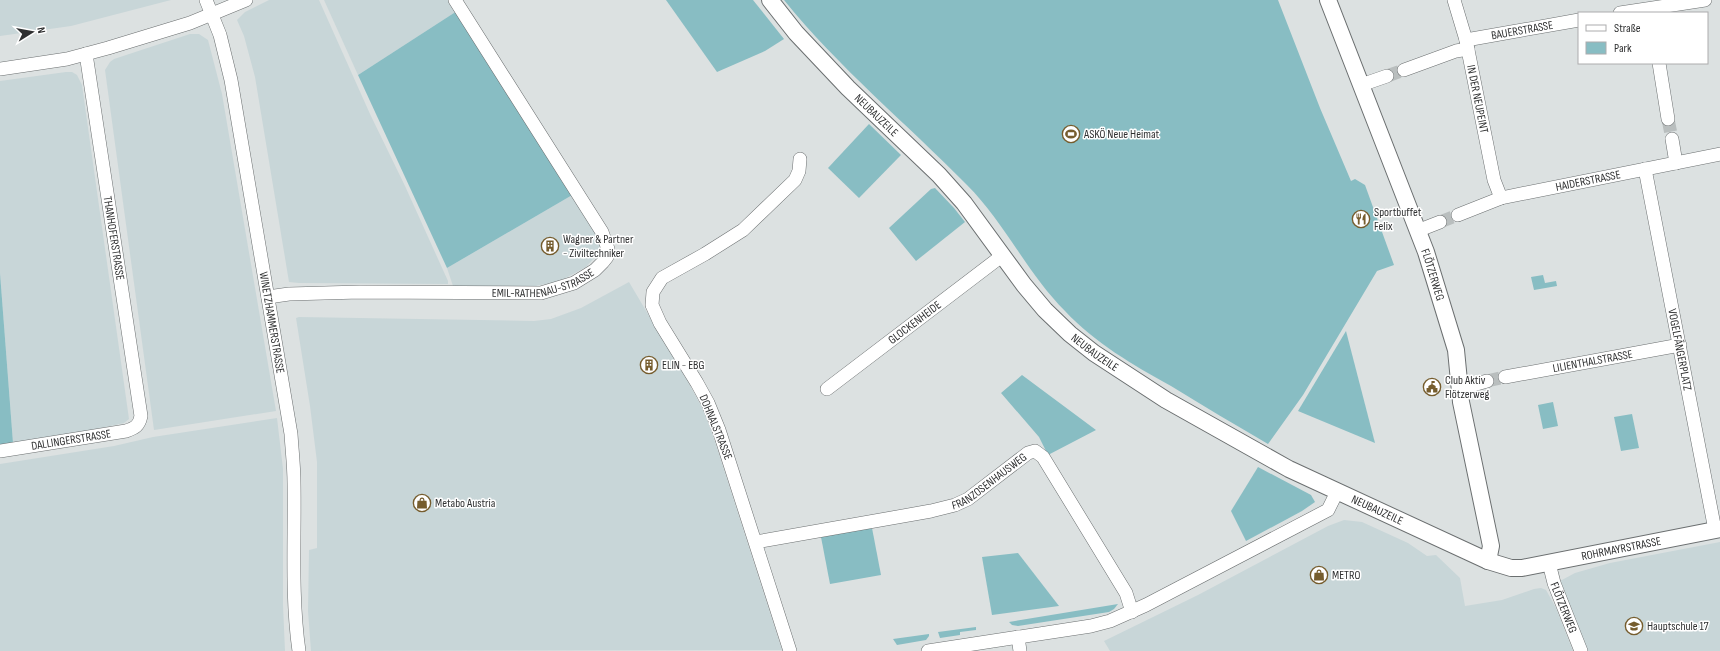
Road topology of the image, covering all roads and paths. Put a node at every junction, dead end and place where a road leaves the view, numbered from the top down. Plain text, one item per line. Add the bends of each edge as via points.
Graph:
1 (206, 0) edge
2 (246, 0) edge
3 (455, 0) edge
4 (770, 0) edge
5 (1328, 0) edge
6 (1454, 0) edge
7 (1705, 0) edge
8 (1650, 7) edge
9 (1625, 12) edge
10 (212, 14) junction
11 (1578, 20) edge
12 (1467, 44) junction
13 (86, 54) junction
14 (1659, 64) edge
15 (0, 69) edge
16 (1404, 70) tunnel mouth
17 (1387, 76) tunnel mouth
18 (1361, 85) junction
19 (1668, 119) tunnel mouth
20 (1672, 139) tunnel mouth
21 (1720, 154) edge
22 (800, 159) dead end
23 (1676, 163) junction
24 (1646, 169) junction
25 (1501, 198) junction
26 (1458, 215) tunnel mouth
27 (1440, 222) tunnel mouth
28 (1418, 231) junction
29 (1003, 255) junction
30 (268, 297) junction
31 (1680, 344) junction
32 (1505, 377) tunnel mouth
33 (1487, 381) tunnel mouth
34 (1459, 386) junction
35 (827, 389) dead end
36 (140, 423) joint
37 (0, 451) edge
38 (1337, 492) junction
39 (1718, 530) edge
40 (756, 542) junction
41 (1488, 561) junction
42 (1550, 563) junction
43 (1522, 568) joint
44 (1132, 612) junction
45 (1018, 637) junction
46 (299, 651) edge
47 (790, 651) edge
48 (928, 651) edge
49 (1020, 651) edge
50 (1581, 651) edge

1 - 10 street, WINETZHAMMERSTRASSE
2 - 10 street
3 - 30 street, EMIL-RATHENAU-STRASSE via 602,232 608,250 604,262 574,283 541,293 329,293
4 - 29 street, NEUBAUZEILE via 796,33 848,88 959,197
5 - 18 street, FLÖTZERWEG
6 - 12 street, IN DER NEUPEINT
7 - 8 street
8 - 9 street
10 - 13 street
10 - 30 street, WINETZHAMMERSTRASSE via 231,80
11 - 12 street, BAUERSTRASSE
12 - 16 street, BAUERSTRASSE via 1456,51
12 - 25 street, IN DER NEUPEINT via 1494,180
13 - 15 street
13 - 36 street, THANHOFERSTRASSE via 141,416
14 - 19 street
17 - 18 street
18 - 28 street, FLÖTZERWEG
20 - 23 street
21 - 23 street, HAIDERSTRASSE
22 - 40 street, DOHNALSTRASSE via 795,180 743,230 662,278 653,292 652,305 660,323 708,403 728,454
23 - 24 street, HAIDERSTRASSE
24 - 25 street, HAIDERSTRASSE
24 - 31 street, VOGELFÄNGERPLATZ
25 - 26 street, HAIDERSTRASSE
27 - 28 street
28 - 34 street, FLÖTZERWEG via 1456,350
29 - 35 street, GLOCKENHEIDE
29 - 38 street, NEUBAUZEILE via 1045,310 1094,353 1200,420
30 - 46 street, WINETZHAMMERSTRASSE via 291,434 294,481 294,600
31 - 32 street, LILIENTHALSTRASSE
31 - 39 street, VOGELFÄNGERPLATZ
33 - 34 street
34 - 41 street, FLÖTZERWEG via 1491,546
36 - 37 street, DALLINGERSTRASSE via 126,431
38 - 41 street, NEUBAUZEILE
38 - 44 street via 1328,510
39 - 42 street, ROHRMAYRSTRASSE
40 - 44 street, FRANZOSENHAUSWEG via 956,505 982,489 1028,453 1035,451 1043,457 1126,593
40 - 47 street, DOHNALSTRASSE
41 - 43 street, NEUBAUZEILE via 1511,568
42 - 43 street, ROHRMAYRSTRASSE
42 - 50 street, FLÖTZERWEG via 1554,583
44 - 45 street via 1091,626
45 - 48 street
45 - 49 street

